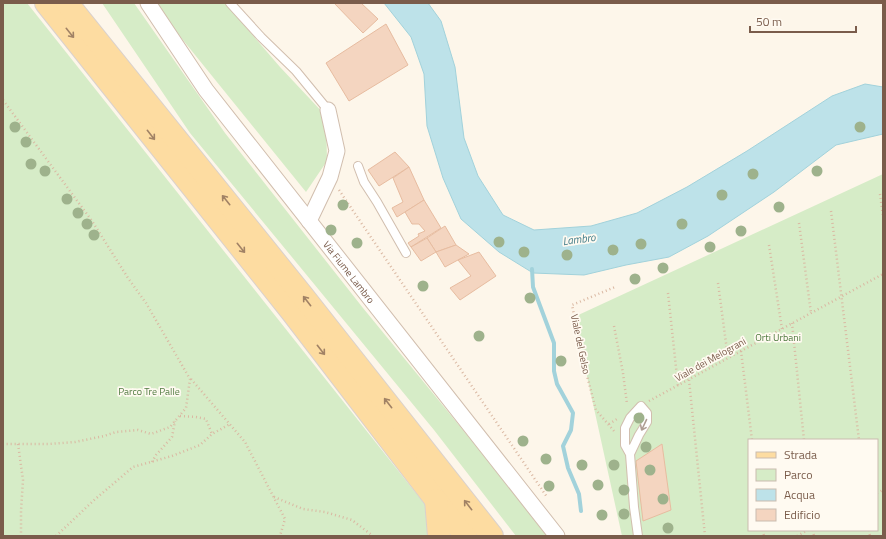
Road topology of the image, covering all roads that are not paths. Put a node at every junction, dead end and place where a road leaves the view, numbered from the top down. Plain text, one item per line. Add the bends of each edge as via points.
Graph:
1 (46, 3) edge
2 (67, 3) edge
3 (148, 3) edge
4 (230, 3) edge
5 (328, 110) joint
6 (358, 166) dead end
7 (309, 221) junction
8 (406, 253) dead end
9 (630, 454) junction
10 (436, 500) junction
11 (439, 536) edge
12 (466, 536) edge
13 (492, 536) edge
14 (557, 536) edge
15 (638, 536) edge

1 -> 10 main road via 292,312
13 -> 2 main road
3 - 7 street, Via Fiume Lambro via 206,90
4 - 5 lane via 296,71
5 - 7 street via 337,151 330,177
6 - 8 lane via 364,182
7 - 14 street, Via Fiume Lambro
9 -> 9 lane via 625,445 625,428 641,406 647,413 647,422
9 - 15 lane
10 - 11 main road
10 - 12 main road

